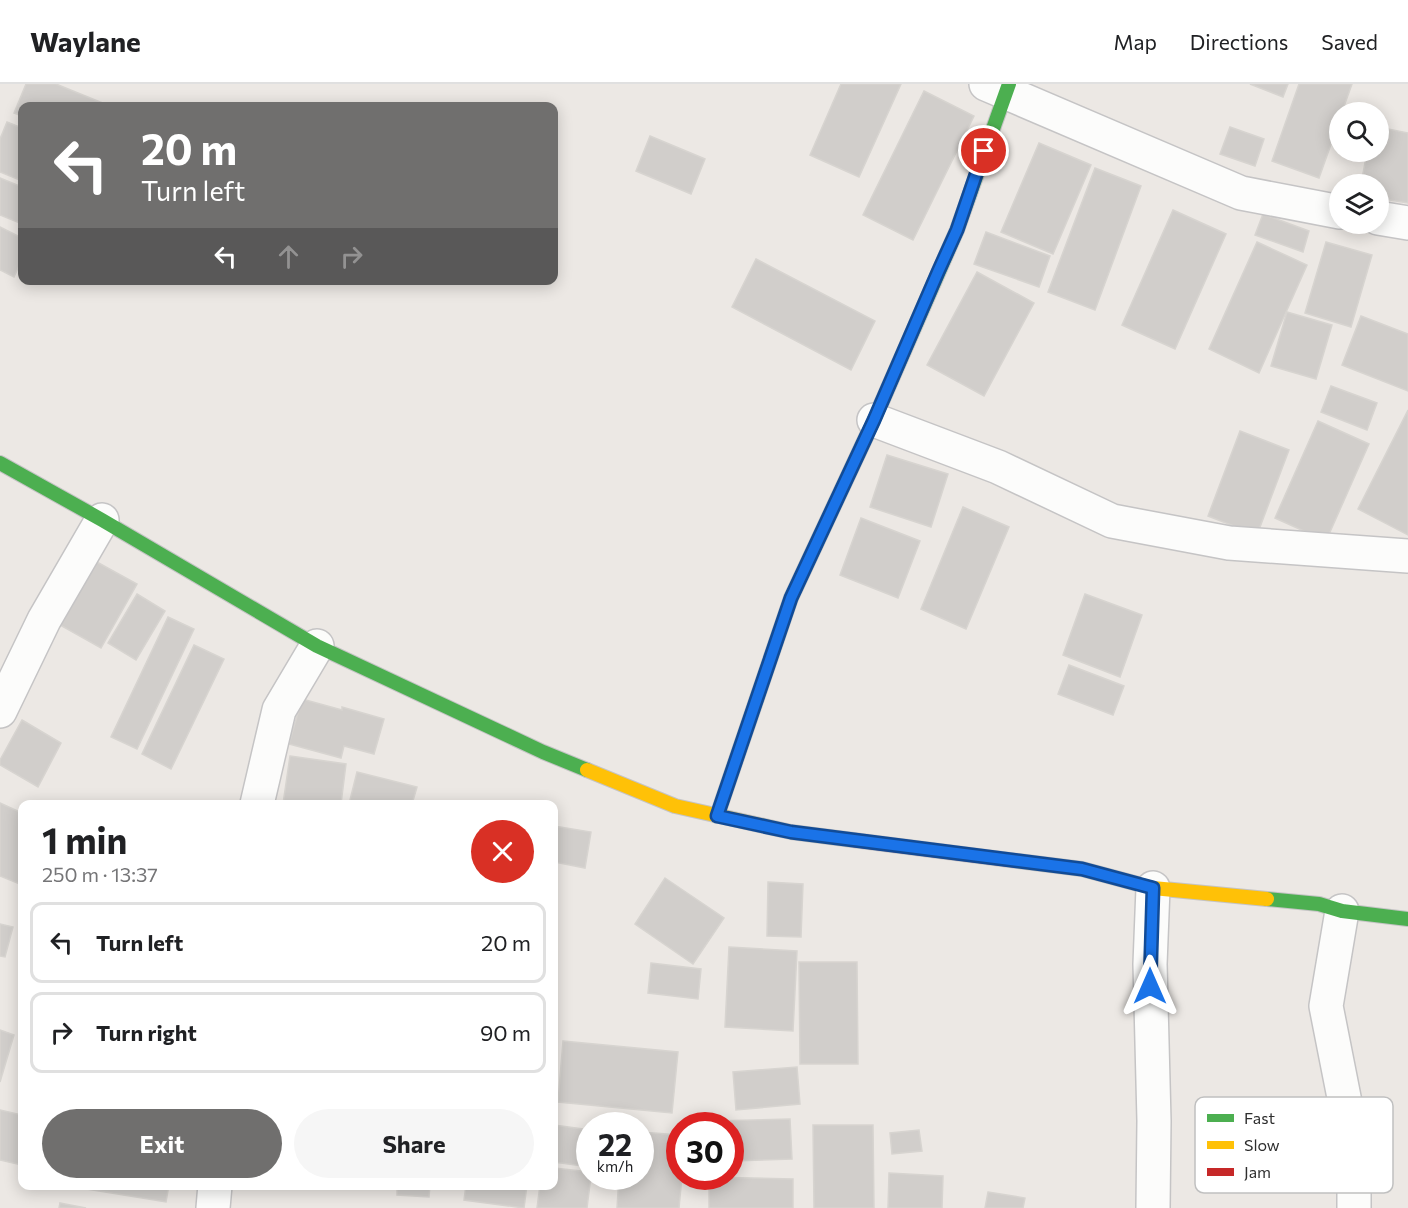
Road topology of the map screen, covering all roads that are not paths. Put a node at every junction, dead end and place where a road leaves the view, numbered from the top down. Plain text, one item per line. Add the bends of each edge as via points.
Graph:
1 (1000, 87) edge
2 (1329, 210) edge
3 (1389, 220) edge
4 (1408, 223) edge
5 (874, 420) junction
6 (0, 464) edge
7 (102, 520) junction
8 (1408, 556) edge
9 (317, 646) junction
10 (0, 711) edge
11 (258, 800) edge
12 (717, 816) junction
13 (1153, 888) junction
14 (1342, 911) junction
15 (1408, 920) edge
16 (1344, 1097) edge
17 (215, 1190) edge
18 (213, 1208) edge
19 (1153, 1208) edge

1 - 2 street via 1241,193
1 - 5 street via 957,230
3 - 4 street
5 - 8 street via 998,467 1112,521 1229,543
5 - 12 street via 791,598
6 - 7 street
7 - 9 street
7 - 10 street via 44,620
9 - 11 street via 279,710
9 - 12 street via 543,752 675,806
12 - 13 street via 791,832 1082,869
13 - 14 street via 1319,904
13 - 19 street
14 - 15 street
14 - 16 street via 1326,1006
17 - 18 street

